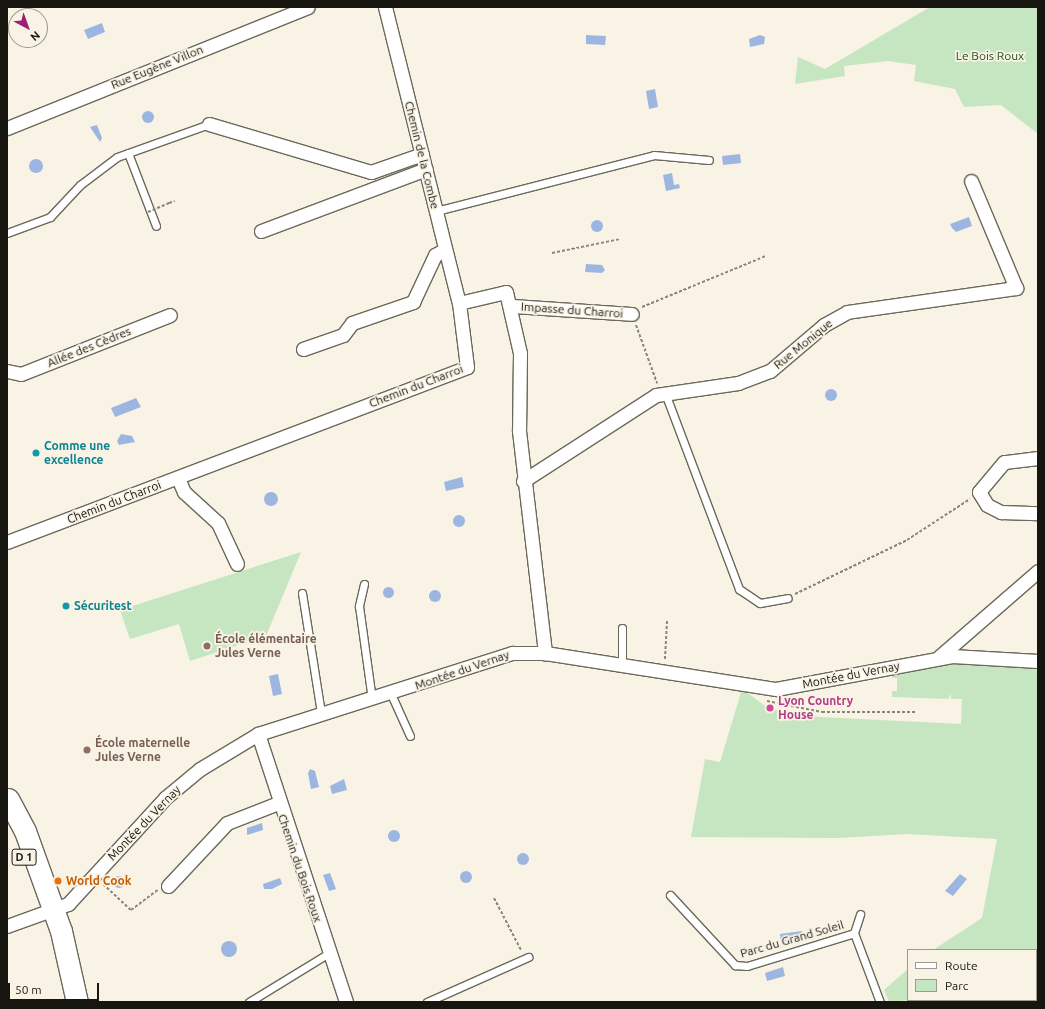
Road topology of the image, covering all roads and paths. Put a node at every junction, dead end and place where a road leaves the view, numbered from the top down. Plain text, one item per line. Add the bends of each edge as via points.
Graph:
1 (308, 7) edge
2 (385, 7) edge
3 (210, 124) joint
4 (7, 128) edge
5 (128, 153) junction
6 (422, 154) junction
7 (709, 160) dead end
8 (426, 169) junction
9 (971, 181) dead end
10 (175, 201) dead end
11 (436, 211) junction
12 (148, 212) dead end
13 (156, 226) dead end
14 (261, 230) dead end
15 (7, 233) edge
16 (620, 239) dead end
17 (444, 250) junction
18 (552, 253) dead end
19 (766, 256) dead end
20 (459, 303) junction
21 (512, 306) junction
22 (632, 314) junction
23 (170, 315) dead end
24 (303, 349) dead end
25 (7, 370) edge
26 (663, 393) junction
27 (1038, 458) edge
28 (178, 478) junction
29 (523, 481) junction
30 (979, 492) junction
31 (1038, 513) edge
32 (7, 542) edge
33 (237, 564) dead end
34 (1038, 571) edge
35 (364, 584) dead end
36 (302, 593) dead end
37 (788, 598) joint
38 (667, 621) dead end
39 (622, 628) dead end
40 (544, 653) junction
41 (939, 658) junction
42 (1038, 661) edge
43 (622, 664) junction
44 (666, 672) junction
45 (746, 685) junction
46 (391, 694) junction
47 (372, 700) junction
48 (915, 712) dead end
49 (321, 713) junction
50 (258, 734) junction
51 (410, 736) dead end
52 (7, 798) edge
53 (278, 803) junction
54 (94, 876) junction
55 (168, 886) joint
56 (670, 895) dead end
57 (494, 898) dead end
58 (49, 913) junction
59 (860, 914) dead end
60 (7, 926) edge
61 (854, 933) junction
62 (329, 953) junction
63 (528, 957) joint
64 (65, 1002) edge
65 (72, 1002) edge
66 (77, 1002) edge
67 (249, 1002) edge
68 (346, 1002) edge
69 (427, 1002) edge
70 (880, 1002) edge

1 - 4 street, Rue Eugène Villon
2 - 6 street, Chemin de la Combe
3 - 5 lane
3 - 6 street via 371,172
5 - 13 lane
5 - 15 lane via 80,185 50,217
6 - 8 street, Chemin de la Combe
7 - 11 lane via 654,155
8 - 11 street, Chemin de la Combe
8 - 14 street
9 - 26 street, Rue Monique via 1016,288 859,308 835,318 786,360 754,378
10 - 12 path, bridge
11 - 17 street, Chemin de la Combe
16 - 18 path
17 - 20 street, Chemin de la Combe
17 - 24 street via 434,255 413,302 352,323 343,335
19 - 22 path via 692,284
20 - 21 street via 503,292 509,294
20 - 28 street, Chemin du Charroi via 467,367
21 - 22 street, Impasse du Charroi
21 - 29 street via 520,353 519,431
22 - 26 path
23 - 25 street, Allée des Cèdres via 21,374
26 - 29 street, Rue Monique
26 - 37 lane via 739,589 760,603
27 - 30 street via 1004,462
28 - 32 street, Chemin du Charroi
28 - 33 street via 184,492 218,523
29 - 40 street
30 - 31 street via 988,505 1001,512
30 - 37 path via 907,540
34 - 41 street
35 - 47 lane via 359,606
36 - 49 lane
38 - 44 path
39 - 43 lane
40 - 43 street, Montée du Vernay
40 - 46 street, Montée du Vernay via 512,653
41 - 42 street, Montée du Vernay via 986,656
41 - 45 street, Montée du Vernay via 783,688
43 - 44 street, Montée du Vernay
44 - 45 street, Montée du Vernay
45 - 48 path via 762,700 800,710
46 - 47 street, Montée du Vernay
46 - 51 lane
47 - 49 street, Montée du Vernay
49 - 50 street, Montée du Vernay
50 - 53 street, Chemin du Bois Roux
50 - 54 street, Montée du Vernay via 183,782
52 - 58 main road, D 1
52 - 58 main road, D 1 via 30,844
53 - 55 street via 227,823
53 - 62 street, Chemin du Bois Roux
54 - 55 path via 131,910 154,892
54 - 58 street, Montée du Vernay via 68,904
56 - 61 lane, Parc du Grand Soleil via 735,965 747,966
57 - 63 path via 518,946
58 - 60 street, Montée du Vernay
58 - 64 main road, D 1
58 - 65 lane
58 - 66 main road, D 1 via 69,957
59 - 61 lane
61 - 70 lane, Parc du Grand Soleil
62 - 67 lane
62 - 68 street, Chemin du Bois Roux
63 - 69 lane

